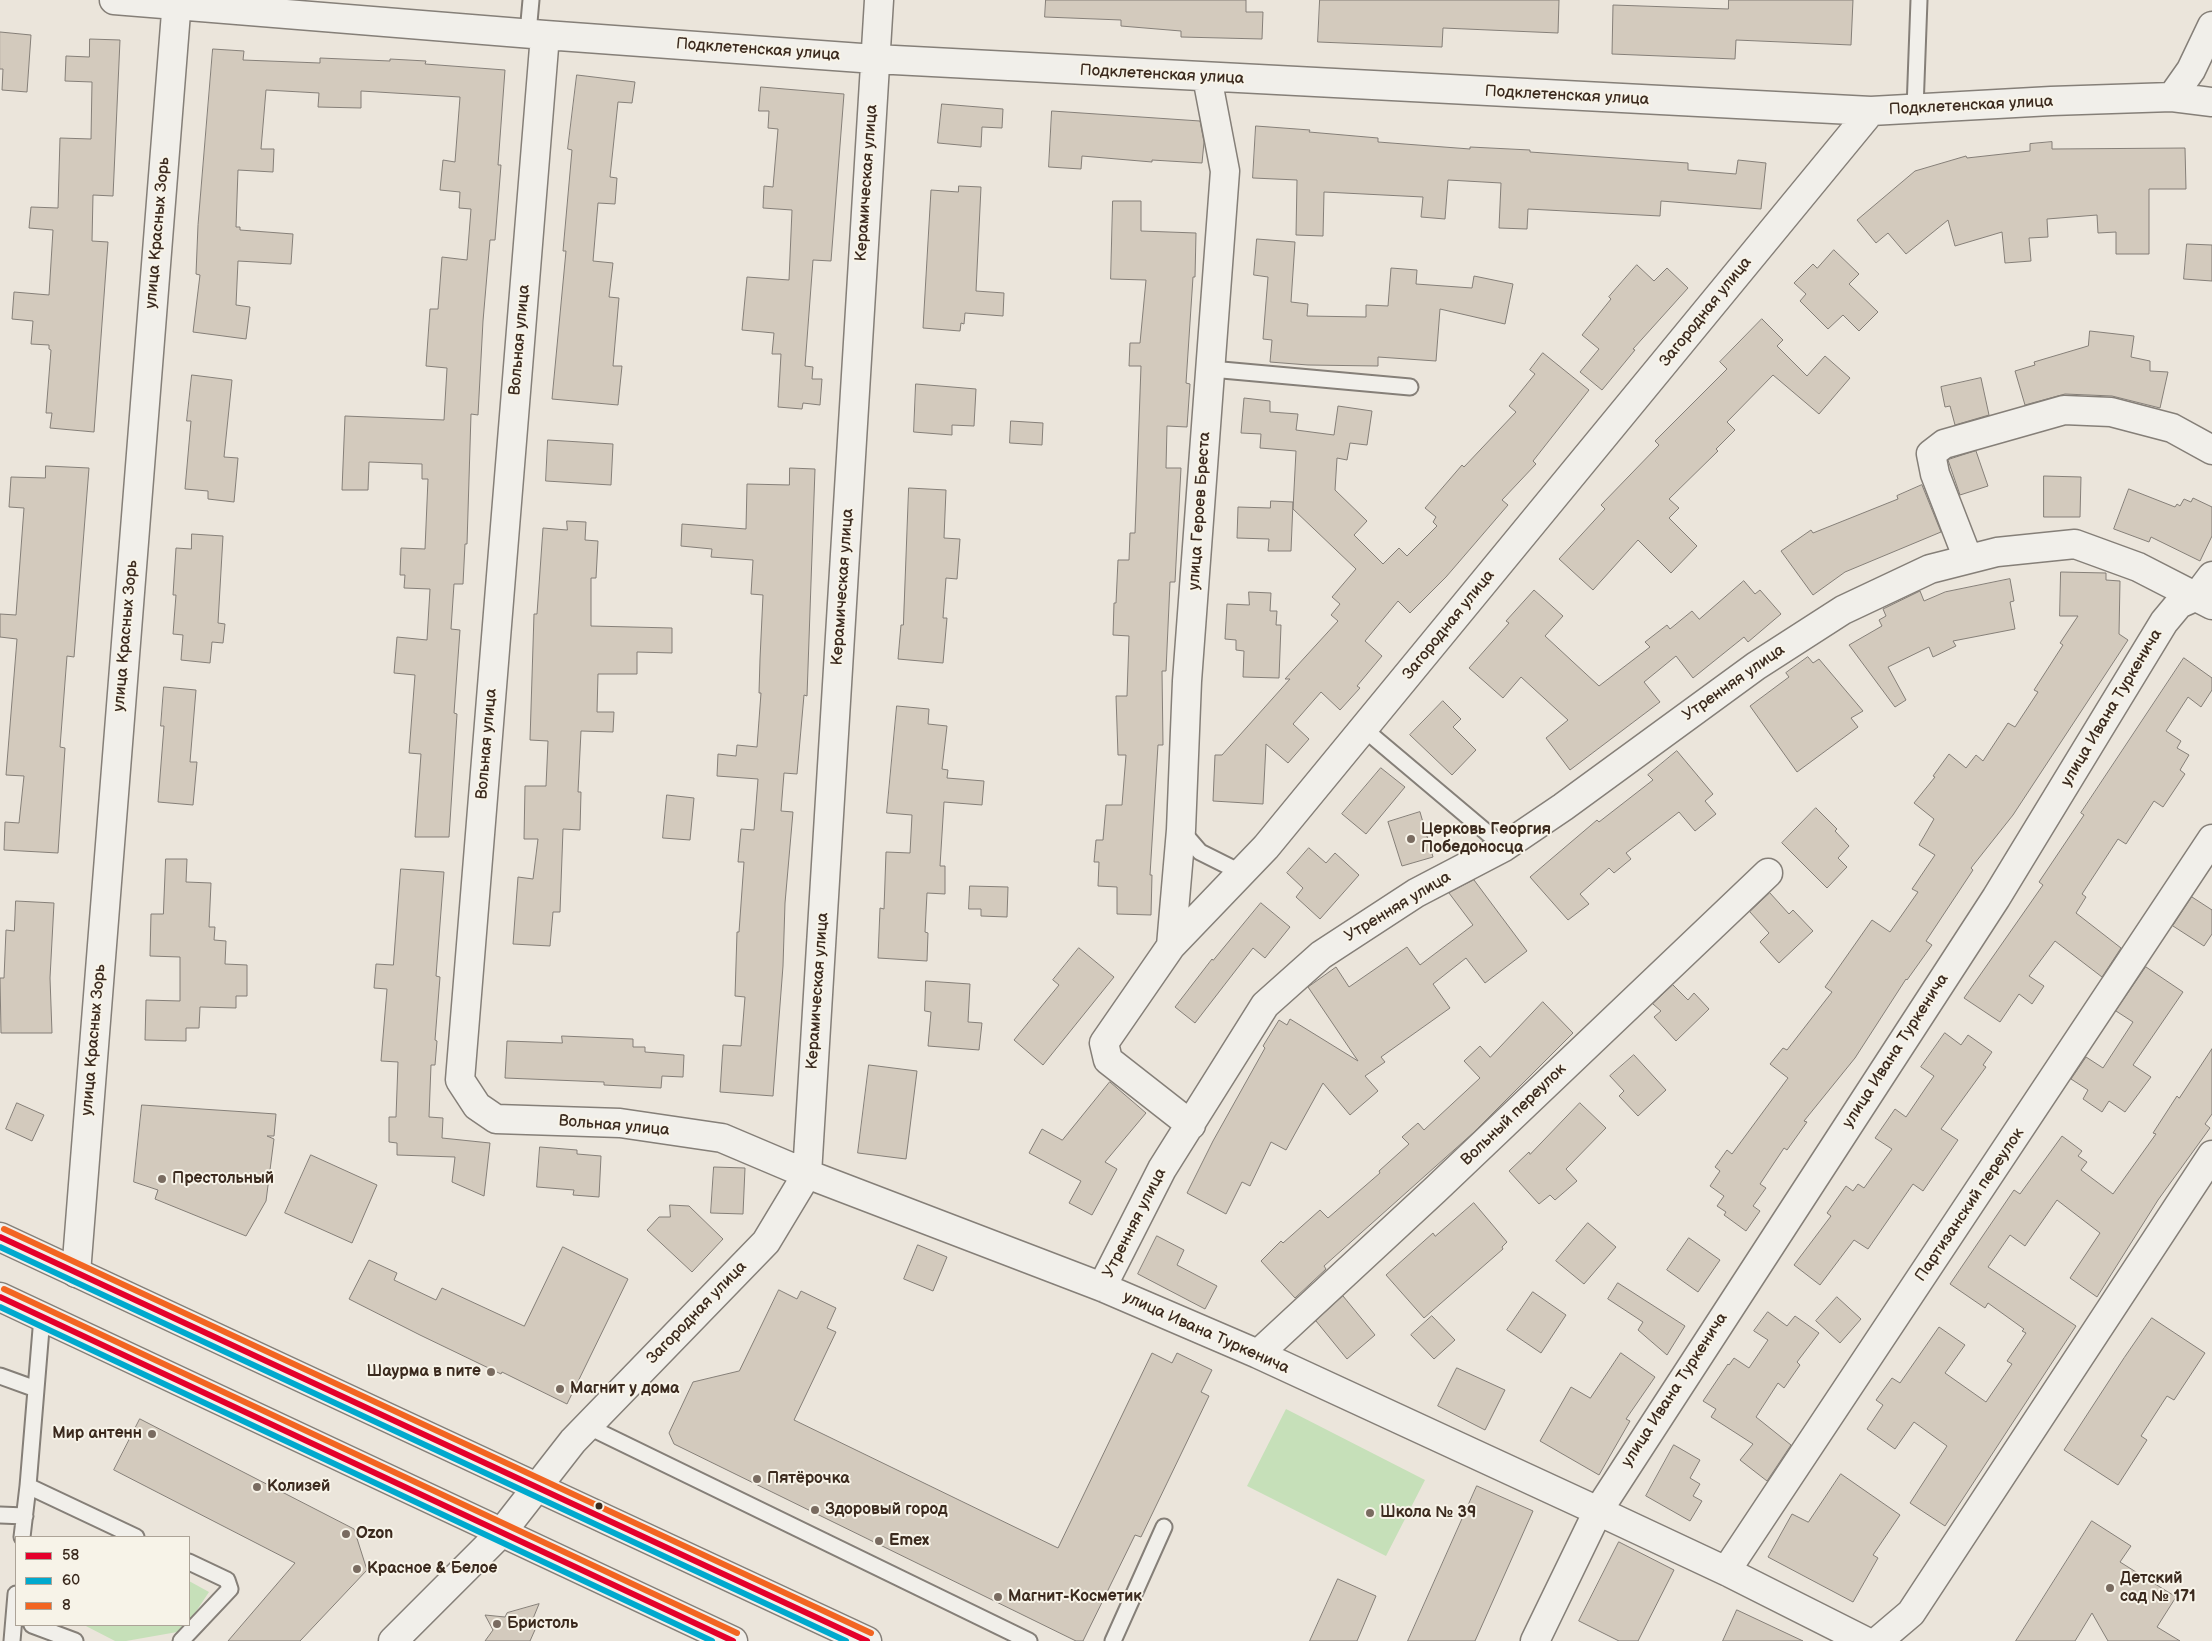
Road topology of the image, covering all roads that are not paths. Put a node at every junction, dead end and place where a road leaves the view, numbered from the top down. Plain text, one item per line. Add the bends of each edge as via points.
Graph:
1 (114, 0) edge
2 (531, 0) edge
3 (879, 0) edge
4 (1919, 0) edge
5 (176, 2) edge
6 (2212, 26) edge
7 (536, 34) junction
8 (875, 59) junction
9 (1207, 77) junction
10 (2172, 97) junction
11 (2212, 102) edge
12 (1915, 109) junction
13 (1871, 111) junction
14 (1210, 369) junction
15 (1410, 387) dead end
16 (2212, 450) edge
17 (1968, 559) junction
18 (2207, 592) edge
19 (1364, 729) junction
20 (1181, 830) junction
21 (2212, 839) edge
22 (1504, 847) junction
23 (1242, 873) junction
24 (1768, 874) dead end
25 (1172, 946) junction
26 (1191, 1125) junction
27 (2212, 1155) edge
28 (807, 1174) junction
29 (0, 1238) edge
30 (76, 1273) junction
31 (1102, 1287) junction
32 (0, 1297) edge
33 (42, 1316) junction
34 (1258, 1354) junction
35 (0, 1376) edge
36 (36, 1389) junction
37 (587, 1426) junction
38 (28, 1486) junction
39 (536, 1487) junction
40 (1598, 1511) junction
41 (0, 1515) edge
42 (25, 1516) junction
43 (1164, 1527) dead end
44 (502, 1532) junction
45 (22, 1536) edge
46 (134, 1536) edge
47 (190, 1562) edge
48 (1726, 1571) junction
49 (15, 1618) edge
50 (35, 1626) edge
51 (12, 1641) edge
52 (75, 1641) edge
53 (181, 1641) edge
54 (393, 1641) edge
55 (733, 1641) edge
56 (867, 1641) edge
57 (1028, 1641) edge
58 (1112, 1641) edge
59 (1535, 1641) edge
60 (1865, 1641) edge
61 (1878, 1641) edge

1 - 5 street, Подклетенская улица
2 - 7 lane
3 - 8 street, Керамическая улица
4 - 12 lane
5 - 7 street, Подклетенская улица
5 - 30 street, улица Красных Зорь
6 - 10 street via 2191,70
7 - 8 street, Подклетенская улица
7 - 28 street, Вольная улица via 460,1080 477,1106 496,1119 620,1123 722,1138
8 - 9 street, Подклетенская улица
8 - 28 street, Керамическая улица
9 - 13 street, Подклетенская улица
9 - 14 street, улица Героев Бреста via 1225,171
10 - 11 street, Подклетенская улица
10 - 12 street, Подклетенская улица
12 - 13 street, Подклетенская улица
13 - 19 street, Загородная улица
14 - 15 lane
14 - 20 street, улица Героев Бреста via 1187,681
16 - 17 street via 2172,428 2111,412 2064,410 1944,444 1931,454 1934,474
17 - 18 street, Утренняя улица via 1997,552 2075,544
17 - 22 street, Утренняя улица via 1930,569 1843,610 1756,666 1564,807
18 - 40 street, улица Ивана Туркенича via 2179,604 2164,622 1996,898
19 - 22 lane
19 - 23 street, Загородная улица
20 - 23 lane via 1200,852
20 - 25 street, улица Героев Бреста
21 - 48 street, Партизанский переулок
22 - 26 street, Утренняя улица via 1416,893 1321,956 1265,1004
23 - 25 street, Загородная улица
24 - 34 street, Вольный переулок
25 - 26 street, Загородная улица via 1104,1043 1108,1060
26 - 31 street, Утренняя улица via 1162,1169
27 - 61 street via 1911,1613
28 - 31 street, улица Ивана Туркенича
28 - 37 street, Загородная улица via 766,1242
29 - 30 street
30 - 39 street
31 - 34 street, улица Ивана Туркенича
32 - 33 street
33 - 36 lane
33 - 44 street
34 - 40 street, улица Ивана Туркенича
35 - 36 lane
36 - 38 lane
37 - 39 street, Загородная улица
37 - 57 lane
38 - 42 lane
38 - 46 lane
39 - 44 street, Загородная улица
39 - 56 street
40 - 48 street, улица Ивана Туркенича
40 - 59 street, улица Ивана Туркенича
41 - 42 lane
42 - 45 lane
43 - 58 lane
44 - 54 street, Загородная улица
44 - 55 street
47 - 53 lane via 227,1580 230,1589
48 - 60 street, улица Ивана Туркенича
49 - 51 lane
50 - 52 lane

